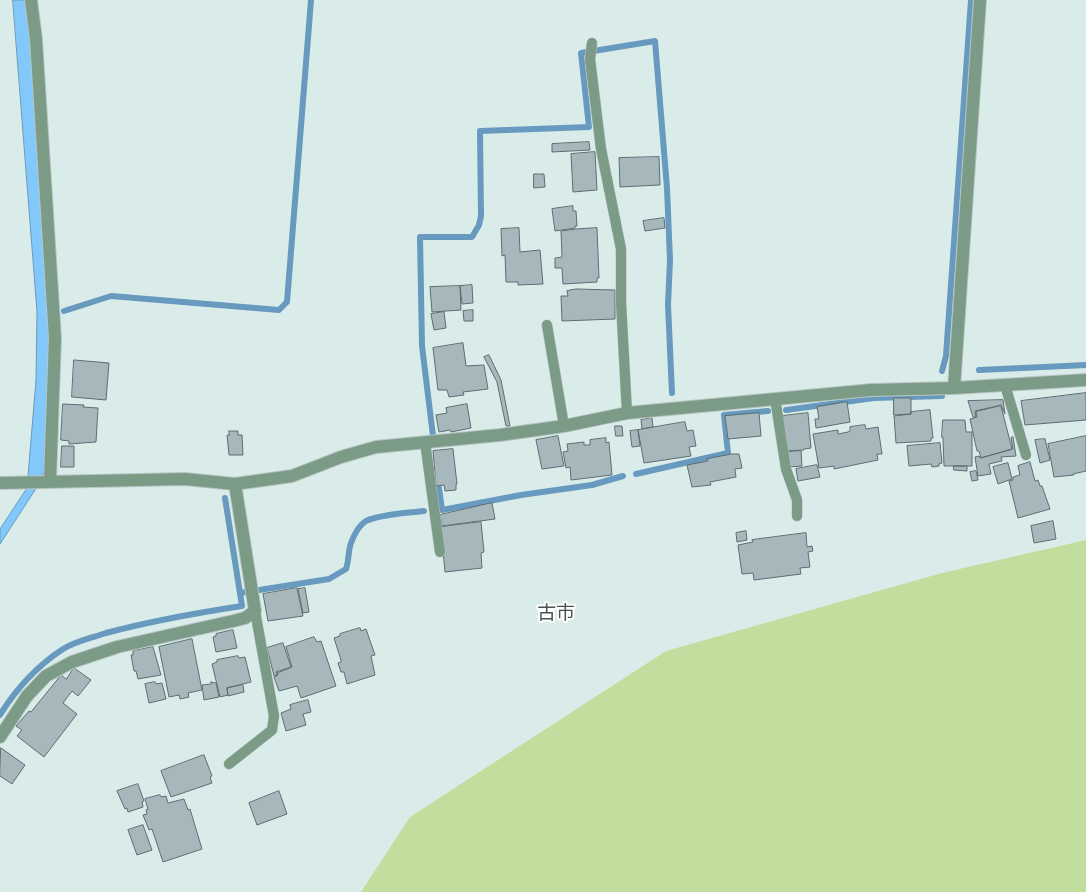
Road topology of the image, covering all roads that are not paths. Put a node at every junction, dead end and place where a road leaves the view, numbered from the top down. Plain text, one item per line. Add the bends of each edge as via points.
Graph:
1 (31, 0) edge
2 (980, 0) edge
3 (592, 43) dead end
4 (547, 325) dead end
5 (1086, 380) edge
6 (1006, 385) junction
7 (954, 388) junction
8 (775, 398) junction
9 (627, 413) junction
10 (564, 426) junction
11 (425, 442) junction
12 (1026, 454) dead end
13 (50, 481) junction
14 (0, 483) edge
15 (234, 484) junction
16 (797, 516) dead end
17 (440, 552) dead end
18 (255, 611) junction
19 (0, 737) edge
20 (229, 764) dead end

1 - 13 street via 55,338
2 - 7 street
3 - 9 lane via 590,59 601,149 621,249
4 - 10 lane
5 - 6 street
6 - 7 street
6 - 12 lane
7 - 8 street via 871,390
8 - 9 street
8 - 16 lane via 786,469 797,500
9 - 10 street
10 - 11 street
11 - 15 street via 376,447 292,476
11 - 17 lane
13 - 14 street
13 - 15 street via 185,479
15 - 18 street
18 - 19 street via 245,618 117,647 72,662 46,676 27,696
18 - 20 lane via 274,716 272,730

